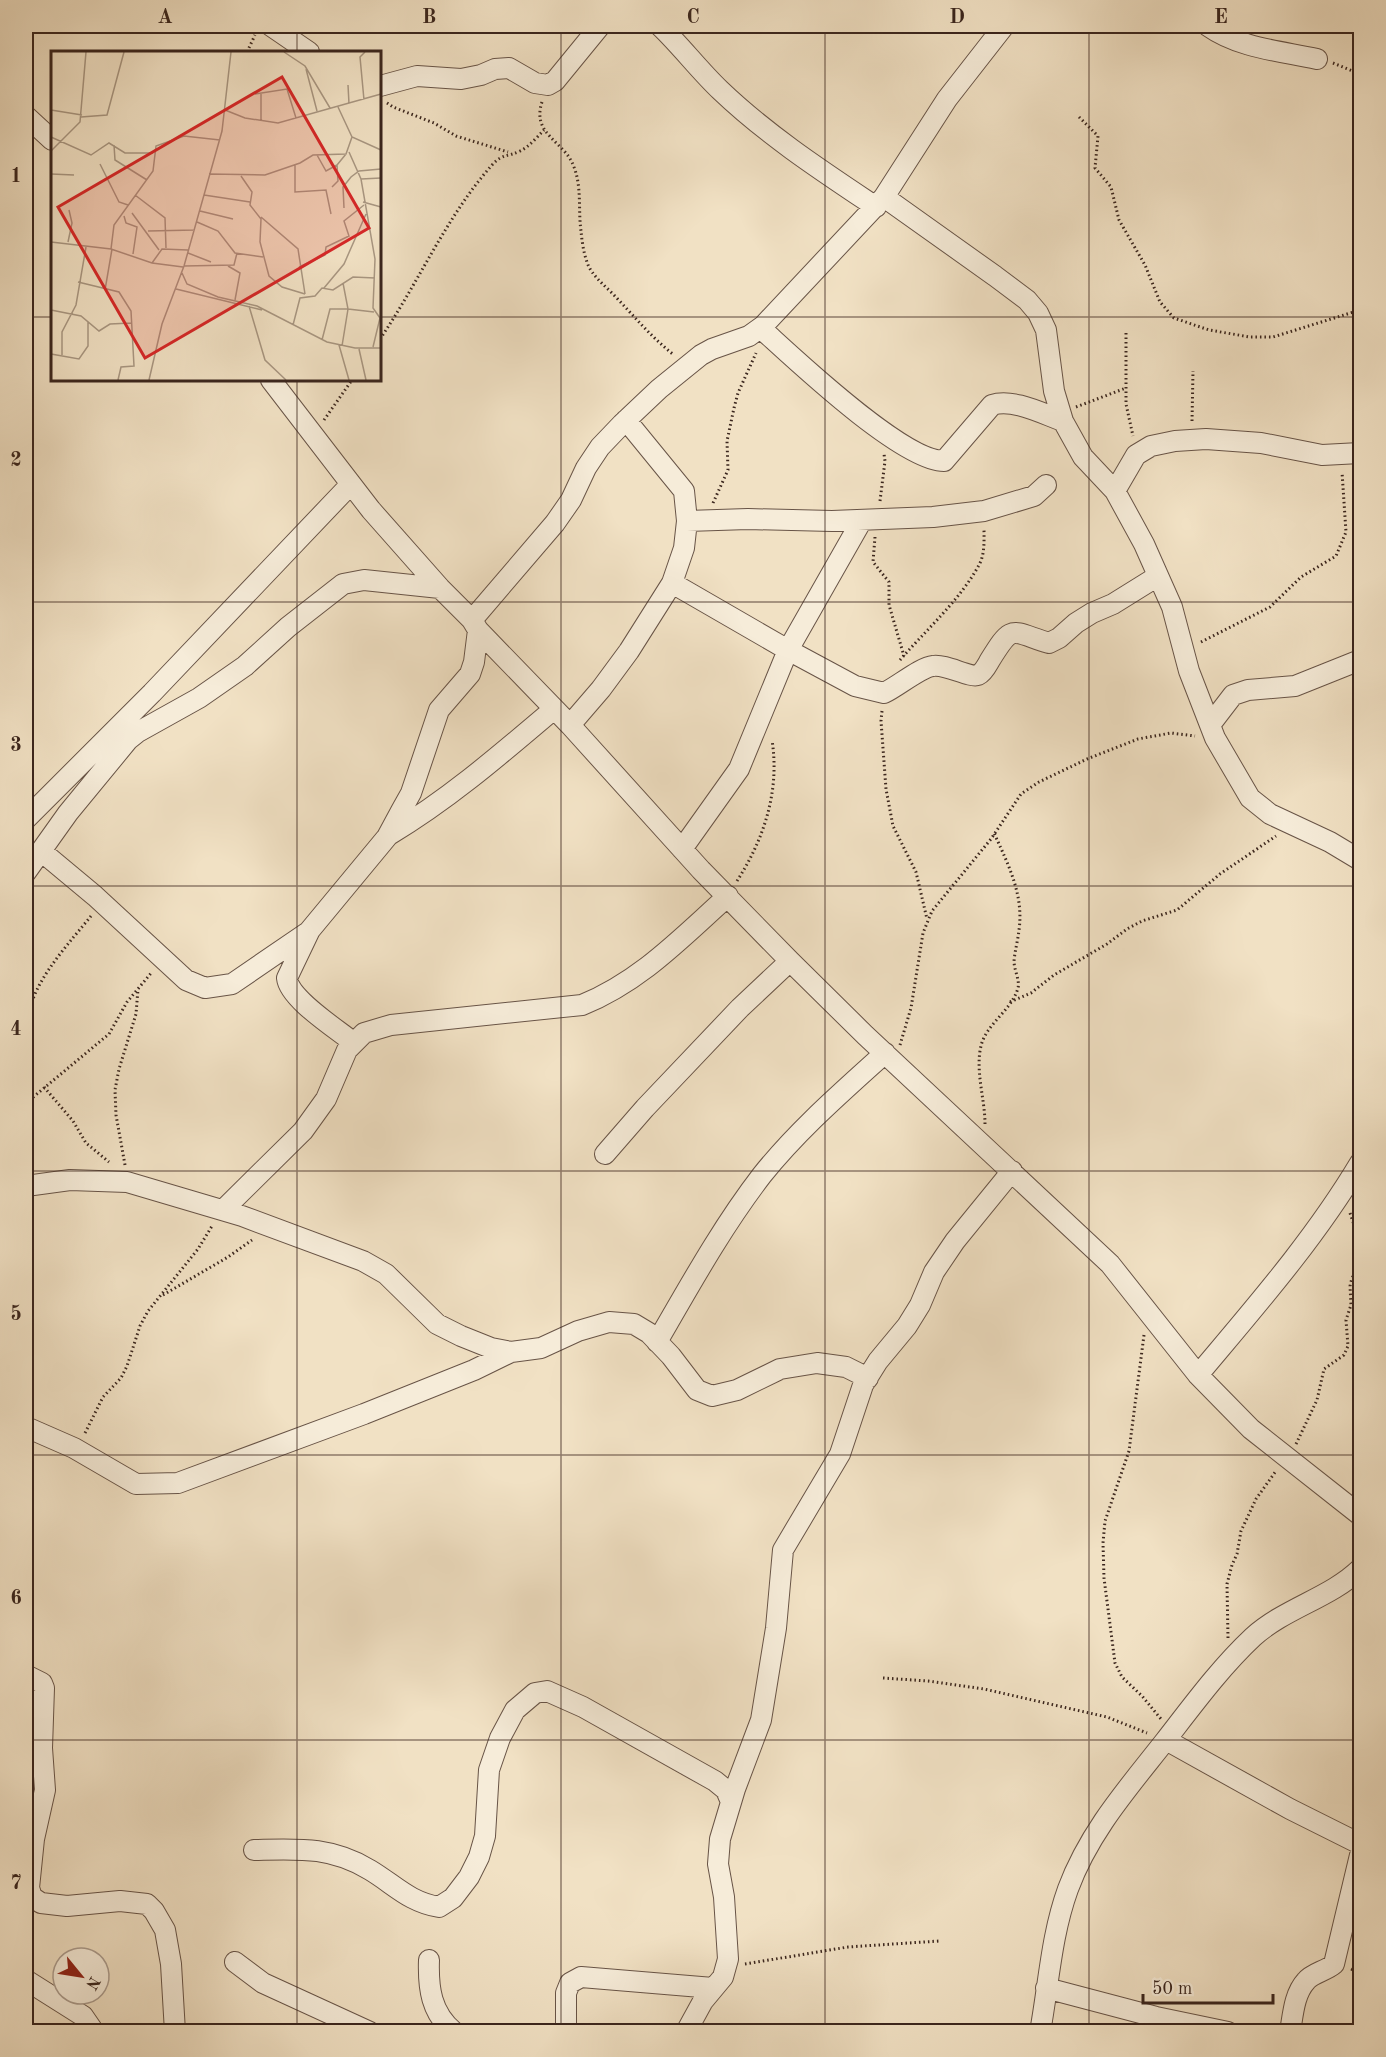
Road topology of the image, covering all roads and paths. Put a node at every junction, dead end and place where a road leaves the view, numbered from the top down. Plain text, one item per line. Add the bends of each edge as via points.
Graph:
1 (259, 26) edge
2 (271, 26) edge
3 (600, 26) edge
4 (660, 26) edge
5 (1208, 26) edge
6 (994, 29) edge
7 (300, 41) edge
8 (247, 51) edge
9 (1317, 58) joint
10 (1360, 74) edge
11 (548, 85) junction
12 (381, 86) edge
13 (381, 95) edge
14 (26, 116) edge
15 (1078, 117) dead end
16 (544, 130) junction
17 (51, 139) edge
18 (511, 153) junction
19 (880, 202) junction
20 (1360, 310) edge
21 (764, 330) junction
22 (1126, 333) dead end
23 (381, 338) edge
24 (688, 365) junction
25 (1193, 371) dead end
26 (272, 381) edge
27 (351, 381) edge
28 (1126, 387) junction
29 (1062, 417) junction
30 (626, 420) junction
31 (881, 429) junction
32 (314, 434) junction
33 (1187, 440) junction
34 (1360, 453) edge
35 (1341, 454) junction
36 (1136, 455) junction
37 (351, 484) junction
38 (1046, 485) dead end
39 (1115, 491) junction
40 (984, 511) junction
41 (869, 519) junction
42 (696, 521) junction
43 (1158, 576) junction
44 (672, 583) junction
45 (440, 588) junction
46 (475, 625) junction
47 (788, 650) junction
48 (1183, 651) junction
49 (904, 656) junction
50 (1360, 660) edge
51 (897, 665) dead end
52 (884, 693) junction
53 (554, 709) junction
54 (570, 725) junction
55 (771, 731) dead end
56 (1212, 732) junction
57 (26, 819) edge
58 (1292, 825) junction
59 (994, 833) junction
60 (387, 837) junction
61 (682, 849) junction
62 (41, 851) junction
63 (1360, 860) edge
64 (26, 872) edge
65 (728, 896) junction
66 (103, 903) junction
67 (928, 921) junction
68 (310, 930) junction
69 (162, 959) junction
70 (790, 961) junction
71 (138, 989) junction
72 (1011, 1002) junction
73 (354, 1043) junction
74 (891, 1058) junction
75 (26, 1078) edge
76 (44, 1087) junction
77 (26, 1103) edge
78 (986, 1147) junction
79 (605, 1154) dead end
80 (1360, 1163) edge
81 (1012, 1171) junction
82 (127, 1178) junction
83 (26, 1186) edge
84 (1341, 1195) junction
85 (223, 1210) junction
86 (278, 1230) junction
87 (1360, 1242) edge
88 (1360, 1265) edge
89 (159, 1298) junction
90 (1147, 1310) junction
91 (657, 1342) junction
92 (511, 1352) junction
93 (1198, 1375) junction
94 (868, 1378) junction
95 (26, 1427) edge
96 (80, 1452) junction
97 (1287, 1458) junction
98 (1360, 1515) edge
99 (1360, 1569) edge
100 (1222, 1670) junction
101 (26, 1675) edge
102 (883, 1678) dead end
103 (1169, 1736) junction
104 (731, 1802) junction
105 (1360, 1844) edge
106 (254, 1850) dead end
107 (1360, 1855) edge
108 (939, 1941) dead end
109 (429, 1960) dead end
110 (235, 1962) dead end
111 (726, 1967) junction
112 (26, 1980) edge
113 (713, 1988) junction
114 (1046, 1988) junction
115 (94, 2031) edge
116 (175, 2031) edge
117 (370, 2031) edge
118 (454, 2031) edge
119 (566, 2031) edge
120 (686, 2031) edge
121 (1040, 2031) edge
122 (1228, 2031) edge
123 (1290, 2031) edge

1 - 8 path
2 - 7 street
3 - 11 street
4 - 19 street via 719,89 759,124 809,162
5 - 9 street via 1259,48
6 - 19 street
9 - 10 path
11 - 12 street via 535,83 509,68 461,79 417,76
11 - 16 path via 539,119
13 - 18 path via 393,108 456,136
14 - 17 street
15 - 20 path via 1098,135 1095,168 1111,187 1119,220 1145,265 1160,302 1174,318 1209,330 1273,337
16 - 18 path via 520,152
16 - 24 path via 570,157 574,167 580,229 589,266 600,283 654,339
18 - 23 path via 494,163 471,191
19 - 21 street
19 - 29 street via 1027,300 1046,330 1054,391
21 - 24 street via 712,349
21 - 31 street via 823,385
21 - 42 path via 729,423 728,470 721,488
22 - 28 path
24 - 30 street
25 - 33 path via 1192,422
26 - 32 street
27 - 32 path
28 - 29 path
28 - 36 path
29 - 31 street via 1001,402 993,405 944,461 933,461
29 - 39 street via 1083,457
30 - 42 street via 684,491
30 - 46 street via 600,447 555,523
31 - 41 path via 885,461
32 - 37 street
33 - 35 street via 1261,443 1322,455
33 - 36 street via 1150,446
34 - 35 street
35 - 48 path via 1346,532 1336,556 1301,577 1270,607
36 - 39 street
37 - 45 street
37 - 57 street
38 - 40 street via 1034,496
39 - 43 street
40 - 41 street
40 - 49 path via 984,550 979,564 956,598
41 - 42 street
41 - 47 street
41 - 49 path via 873,562 889,582 889,604
42 - 44 street
43 - 48 street via 1172,607
43 - 52 street via 1092,613 1049,643 1009,633 978,675 934,666
44 - 47 street
44 - 54 street via 602,689
45 - 46 street
45 - 62 street via 364,580 343,584 245,666 128,740
46 - 53 street
46 - 60 street via 470,674 439,710 411,793
47 - 52 street via 855,686
47 - 61 street via 739,769
48 - 56 street
49 - 51 path
50 - 56 street via 1295,686 1233,695
52 - 67 path via 881,721 893,826 916,873
53 - 54 street
53 - 60 street via 469,781
54 - 61 street
55 - 65 path via 771,800 766,824
56 - 58 street via 1250,798
56 - 59 path via 1138,739 1087,759 1021,794
58 - 63 street
58 - 72 path via 1220,874 1177,910 1127,929 1031,993
59 - 67 path
59 - 72 path via 1012,874 1020,910 1014,964 1018,989
60 - 68 street
61 - 65 street
62 - 64 street
62 - 66 street
65 - 70 street
65 - 73 street via 652,965 608,995 582,1005 391,1025 364,1033
66 - 69 street
66 - 75 path via 52,965 30,1007 30,1064
67 - 74 path via 918,955 911,1008
68 - 69 street via 232,984 205,988 186,980
68 - 73 street via 290,969 287,986
69 - 71 path
70 - 74 street
70 - 79 street via 740,1008
71 - 76 path via 109,1034
71 - 82 path via 136,1014 115,1090
72 - 78 path via 981,1045
73 - 85 street via 347,1050 326,1099 303,1131
74 - 78 street
74 - 91 street via 816,1116 764,1173 711,1250
76 - 77 path
76 - 82 path via 96,1154
78 - 81 street
80 - 84 street
81 - 90 street via 1110,1264
81 - 94 street via 934,1272 908,1326
82 - 83 street
82 - 85 street
84 - 87 path
84 - 93 street via 1281,1276
85 - 86 street
85 - 89 path
86 - 89 path via 247,1243
86 - 92 street via 363,1261 386,1274 437,1324 491,1348
88 - 97 path via 1350,1286 1348,1346 1344,1355 1324,1369 1317,1400
89 - 96 path via 140,1326 121,1378 95,1411
90 - 93 street
90 - 103 path via 1129,1451 1105,1521 1104,1578 1114,1663
91 - 92 street via 634,1324 609,1322 578,1330 541,1348
91 - 94 street via 697,1390 712,1396 737,1390 780,1369 817,1363 846,1367
92 - 96 street via 364,1414 178,1483 136,1484
93 - 97 street via 1251,1429
94 - 104 street via 840,1454 783,1550 776,1628 760,1720
95 - 96 street
97 - 98 street
97 - 100 path via 1269,1478 1241,1531 1227,1584 1228,1643
99 - 100 street via 1254,1636
100 - 103 street
101 - 116 street via 44,1688 45,1790 34,1839 29,1888 32,1897 41,1903 67,1906 147,1904 165,1930
102 - 103 path via 984,1689 1107,1717
103 - 105 street via 1290,1809
103 - 114 street via 1115,1802 1086,1849 1068,1889
104 - 106 street via 726,1790 715,1781 547,1691 535,1693 515,1710 500,1737 489,1770 485,1836 479,1857 453,1898 439,1907 423,1905 348,1859 315,1849
104 - 111 street via 720,1839 718,1864 724,1897
107 - 123 street via 1334,1964 1306,1980 1294,2005
108 - 111 path via 848,1947
109 - 118 street via 435,2011
110 - 117 street via 263,1983
111 - 113 street
112 - 115 street via 83,2016
113 - 119 street via 582,1977 570,1983 566,1993
113 - 120 street
114 - 121 street
114 - 122 street

